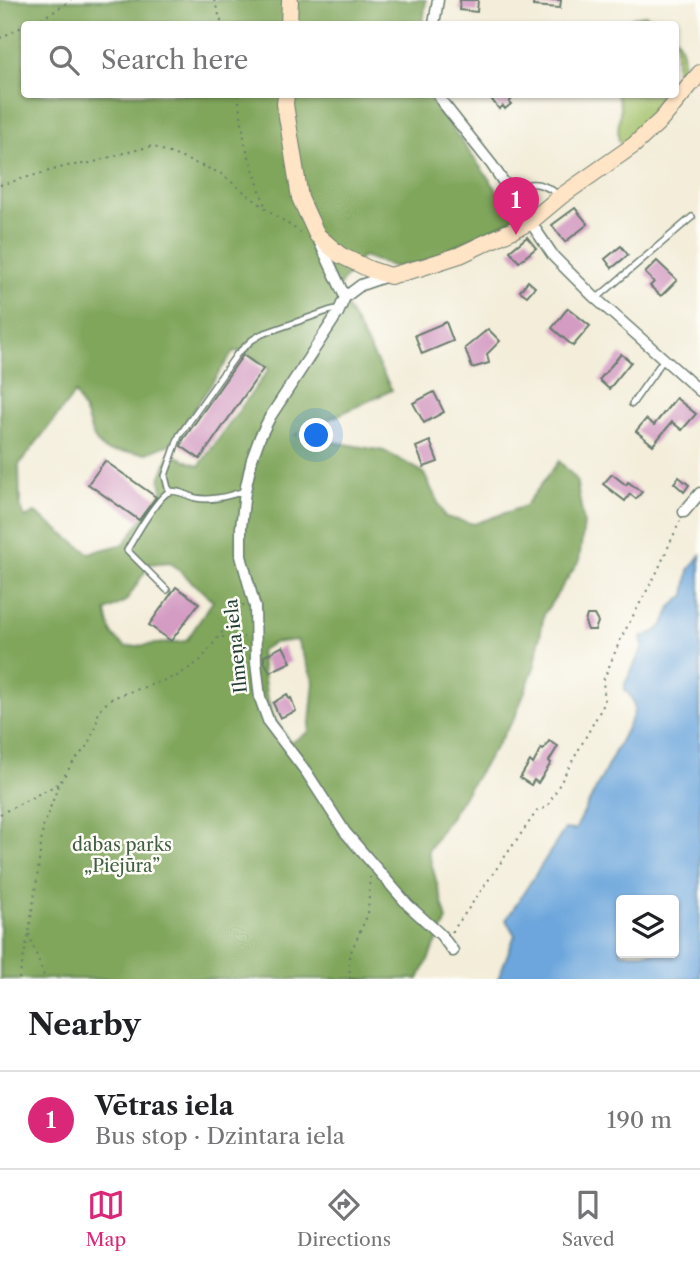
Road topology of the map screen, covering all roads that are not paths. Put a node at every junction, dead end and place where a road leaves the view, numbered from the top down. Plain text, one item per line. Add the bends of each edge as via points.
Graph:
1 (290, 0) edge
2 (438, 0) edge
3 (289, 21) edge
4 (434, 21) edge
5 (700, 73) edge
6 (286, 98) edge
7 (440, 98) edge
8 (512, 194) junction
9 (560, 197) junction
10 (692, 217) dead end
11 (530, 222) junction
12 (317, 235) junction
13 (390, 276) junction
14 (596, 299) junction
15 (342, 302) junction
16 (664, 359) junction
17 (700, 391) edge
18 (632, 404) dead end
19 (245, 491) junction
20 (169, 492) junction
21 (700, 493) edge
22 (684, 512) road end
23 (167, 590) dead end
24 (453, 951) dead end

1 - 3 street
2 - 4 street
5 - 9 street via 634,145
6 - 12 street via 300,198
7 - 8 street
8 - 9 lane via 527,184 540,184
8 - 11 street
9 - 11 street
10 - 14 lane
11 - 13 street via 460,254
11 - 14 street via 554,257
12 - 13 street via 340,255
12 - 15 street
13 - 15 street, Ilmeņa iela via 361,285
14 - 16 street
15 - 19 street, Ilmeņa iela via 270,417 252,459
15 - 20 lane via 262,334 237,354 179,436 165,477
16 - 17 street
16 - 18 lane
19 - 20 lane via 209,499
19 - 24 street, Ilmeņa iela via 241,556 255,607 257,684 269,723 369,862
20 - 23 lane via 127,550
21 - 22 street

